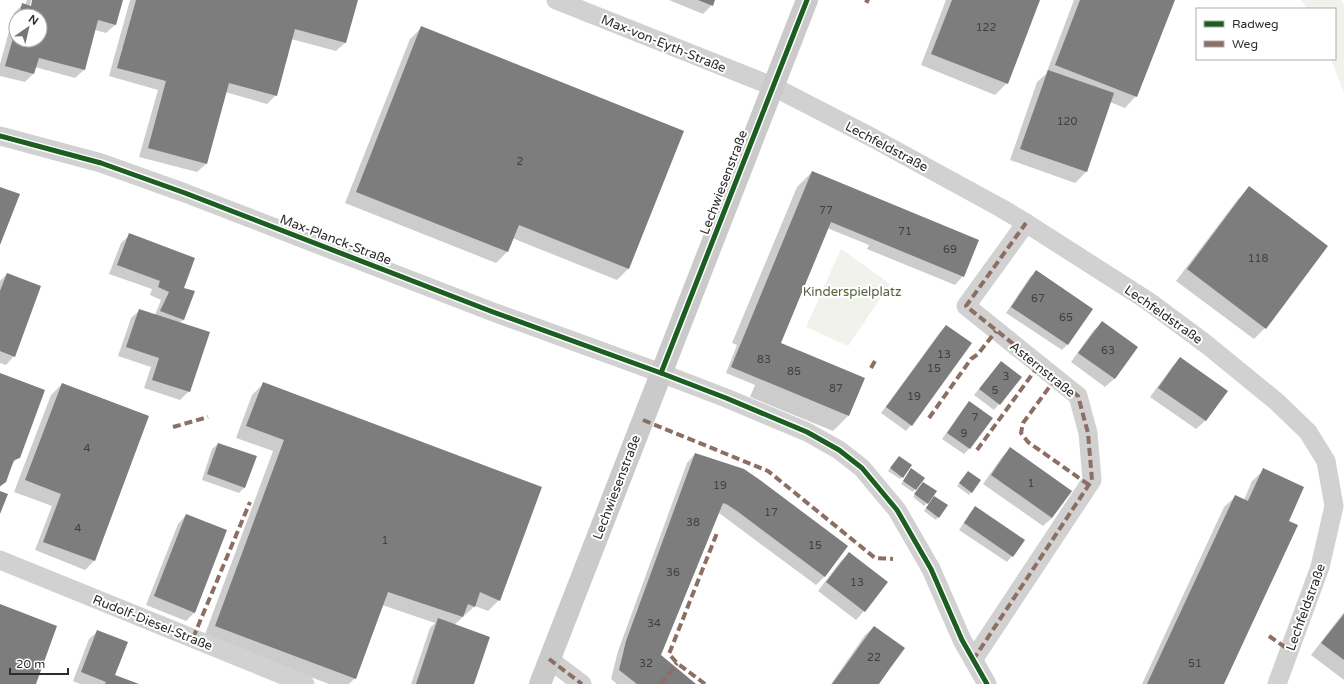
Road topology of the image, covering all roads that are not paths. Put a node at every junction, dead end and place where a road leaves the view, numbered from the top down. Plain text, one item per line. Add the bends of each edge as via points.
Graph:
1 (556, 0) edge
2 (807, 0) edge
3 (772, 86) junction
4 (0, 136) edge
5 (1026, 223) junction
6 (661, 373) junction
7 (0, 560) edge
8 (549, 659) junction
9 (973, 660) junction
10 (305, 684) edge
11 (540, 684) edge
12 (582, 684) edge
13 (987, 684) edge
14 (1277, 684) edge

1 - 3 street, Max-von-Eyth-Straße
2 - 3 street, Lechwiesenstraße
3 - 5 street, Lechfeldstraße via 871,137
3 - 6 street, Lechwiesenstraße
4 - 6 street, Max-Planck-Straße via 101,162 185,192 493,312
5 - 9 street, Asternstraße via 966,306 1078,396 1088,432 1092,480
5 - 14 street, Lechfeldstraße via 1148,301 1206,344 1277,402 1308,432 1326,461 1334,506 1320,567
6 - 8 street, Lechwiesenstraße
6 - 9 street, Max-Planck-Straße via 807,432 839,450 862,468 897,510 927,563
7 - 10 street, Rudolf-Diesel-Straße
8 - 11 street, Lechwiesenstraße
8 - 12 street
9 - 13 street, Max-Planck-Straße

